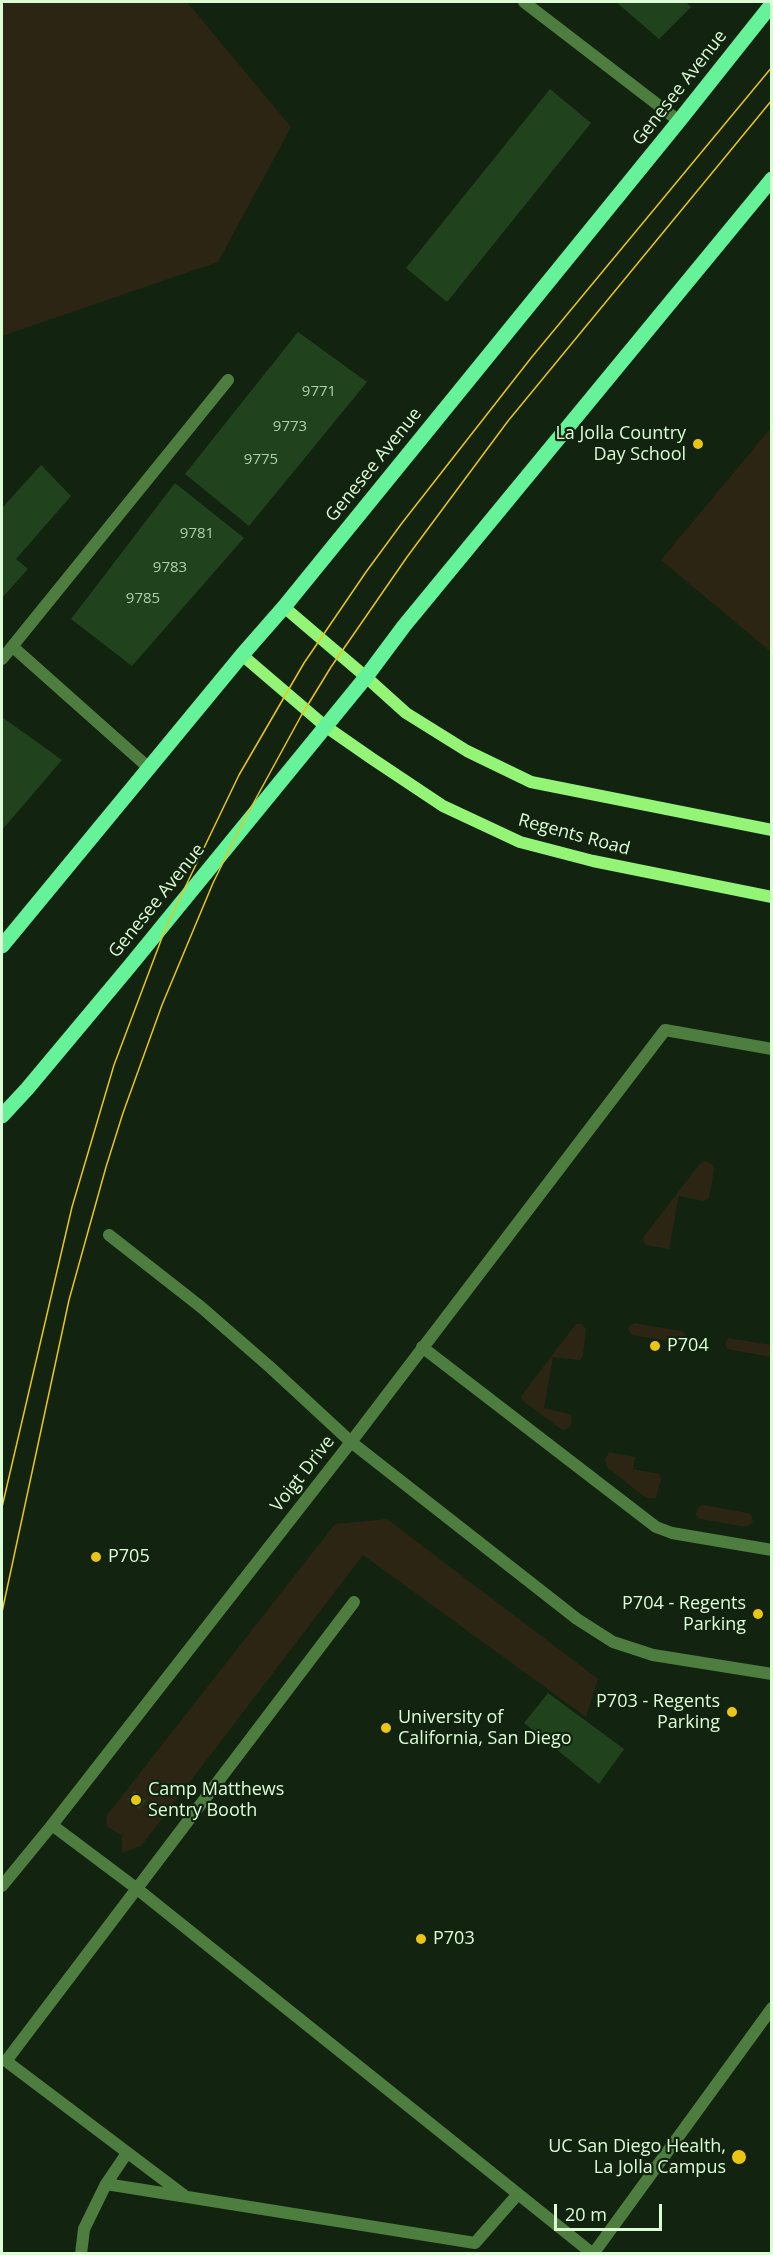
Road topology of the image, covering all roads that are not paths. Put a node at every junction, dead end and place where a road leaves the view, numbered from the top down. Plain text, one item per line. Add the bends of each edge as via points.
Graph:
1 (524, 2) edge
2 (771, 4) edge
3 (679, 121) junction
4 (771, 178) edge
5 (228, 380) dead end
6 (284, 608) junction
7 (13, 647) junction
8 (242, 655) junction
9 (2, 659) edge
10 (366, 677) junction
11 (326, 726) junction
12 (149, 768) junction
13 (771, 830) edge
14 (771, 897) edge
15 (2, 946) edge
16 (771, 1049) edge
17 (2, 1116) edge
18 (109, 1235) dead end
19 (422, 1347) junction
20 (351, 1442) junction
21 (771, 1550) edge
22 (354, 1602) dead end
23 (771, 1674) edge
24 (52, 1825) junction
25 (2, 1886) edge
26 (136, 1888) junction
27 (771, 2008) edge
28 (127, 2153) junction
29 (106, 2184) junction
30 (518, 2194) junction
31 (185, 2196) junction
32 (81, 2253) edge

1 - 3 street
2 - 3 main road, Genesee Avenue
3 - 6 main road, Genesee Avenue
4 - 10 main road, Genesee Avenue
5 - 7 street
6 - 8 main road, Genesee Avenue
6 - 10 main road
7 - 9 street
7 - 12 street
8 - 11 main road, Regents Road
8 - 12 main road, Genesee Avenue
10 - 11 main road, Genesee Avenue
10 - 13 main road via 406,713 467,751 531,782
11 - 14 main road, Regents Road via 443,806 520,842 592,861
11 - 17 main road, Genesee Avenue
12 - 15 main road, Genesee Avenue
16 - 19 street via 665,1030
18 - 20 street via 201,1308
19 - 20 street
19 - 21 street via 656,1527
20 - 23 street, Voigt Drive via 577,1619 613,1642 653,1655
20 - 24 street, Voigt Drive
22 - 26 street
24 - 25 street, Voigt Drive
24 - 26 street
26 - 28 street via 6,2061
26 - 30 street
27 - 30 street via 593,2253
28 - 29 street
28 - 31 street
29 - 31 street
29 - 32 street via 84,2229
30 - 31 street via 475,2243

